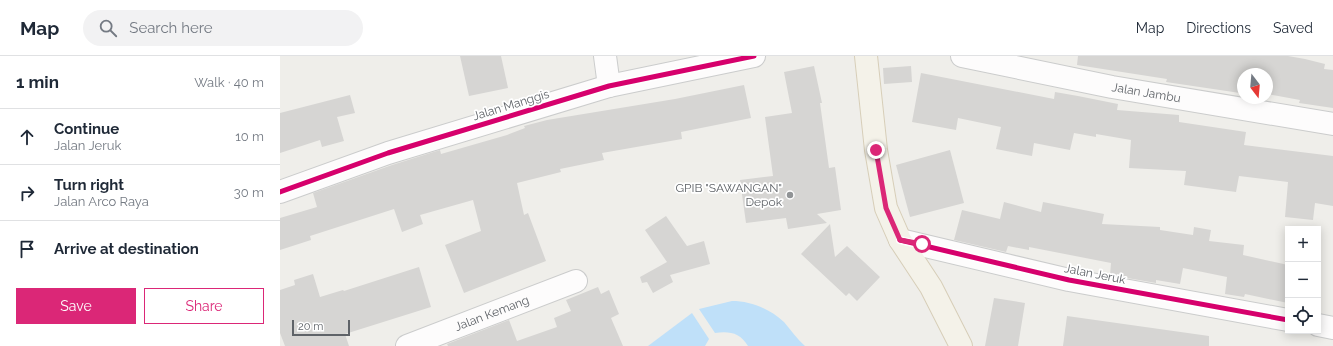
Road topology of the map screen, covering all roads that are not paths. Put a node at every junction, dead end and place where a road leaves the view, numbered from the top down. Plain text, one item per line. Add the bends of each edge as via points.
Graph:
1 (605, 56) edge
2 (754, 56) edge
3 (866, 56) edge
4 (962, 56) edge
5 (608, 86) junction
6 (1333, 124) edge
7 (280, 192) edge
8 (900, 240) junction
9 (576, 281) dead end
10 (1285, 319) edge
11 (1321, 326) edge
12 (1333, 328) edge
13 (407, 346) edge
14 (961, 346) edge

1 - 5 street
2 - 5 street, Jalan Manggis
3 - 8 main road via 876,150 886,208
4 - 6 street, Jalan Jambu via 1112,87
5 - 7 street, Jalan Manggis via 388,153
8 - 10 street, Jalan Jeruk via 1069,280
8 - 14 main road via 931,287
9 - 13 street, Jalan Kemang
11 - 12 street

